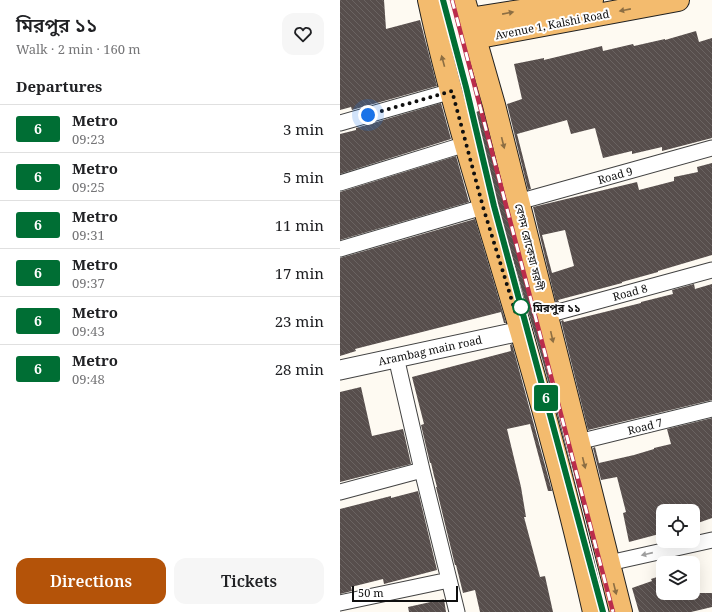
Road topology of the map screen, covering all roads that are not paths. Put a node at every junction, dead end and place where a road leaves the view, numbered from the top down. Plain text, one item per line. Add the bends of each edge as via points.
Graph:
1 (429, 0) edge
2 (592, 0) edge
3 (678, 0) edge
4 (469, 19) edge
5 (452, 91) junction
6 (340, 123) edge
7 (466, 144) junction
8 (712, 148) edge
9 (340, 183) edge
10 (518, 202) junction
11 (483, 207) junction
12 (340, 249) edge
13 (712, 270) edge
14 (547, 315) junction
15 (521, 331) junction
16 (396, 358) junction
17 (340, 370) edge
18 (712, 409) edge
19 (578, 442) junction
20 (422, 470) junction
21 (340, 492) edge
22 (712, 540) edge
23 (609, 563) junction
24 (449, 580) junction
25 (340, 602) edge
26 (457, 612) edge
27 (594, 612) edge
28 (621, 612) edge

5 -> 1 main road via 436,36
4 -> 2 main road
3 -> 4 main road, Avenue 1, Kalshi Road
4 -> 10 main road, বেগম রোকেয়া সরণী
5 - 6 street
5 - 7 main road
7 - 9 street
7 - 11 main road
8 - 10 street, Road 9
10 - 14 main road, বেগম রোকেয়া সরণী
11 - 12 street
11 - 15 main road
13 - 14 street, Road 8
14 -> 19 main road, বেগম রোকেয়া সরণী
15 - 16 street, Arambag main road
15 - 27 main road via 559,467
16 - 17 street, Arambag main road
16 - 20 street
18 - 19 street, Road 7
19 -> 23 main road, বেগম রোকেয়া সরণী
20 - 21 street
20 - 24 street
22 -> 23 street
23 -> 28 main road, বেগম রোকেয়া সরণী
24 - 25 street
24 - 26 street

